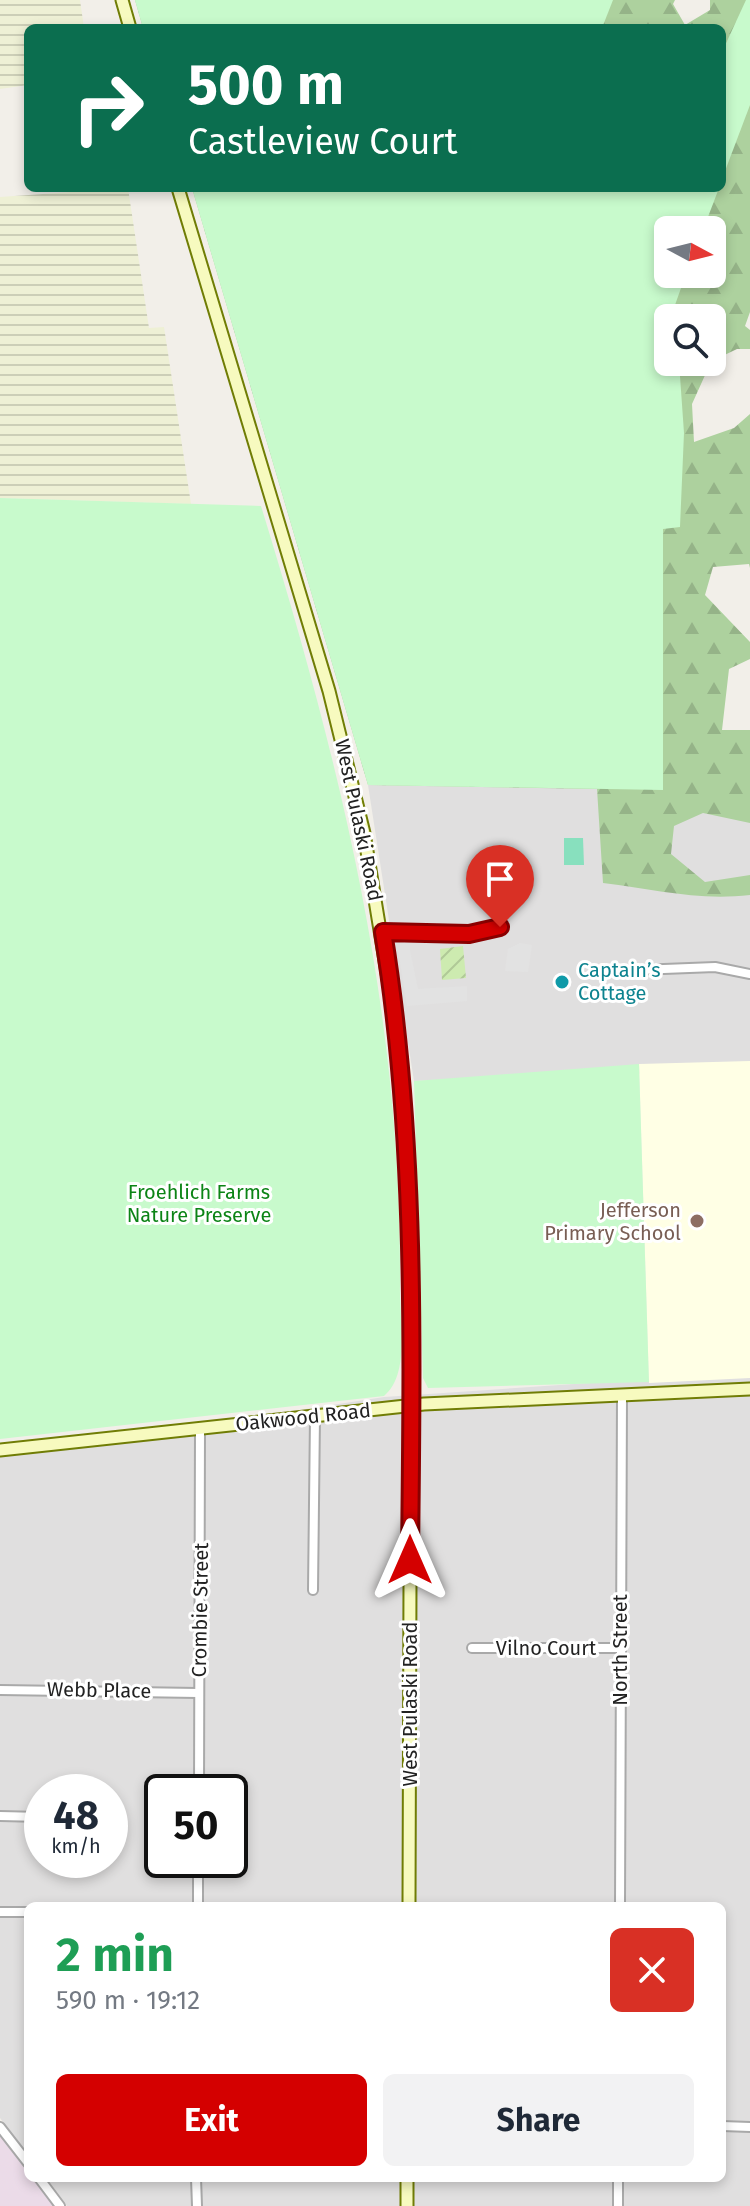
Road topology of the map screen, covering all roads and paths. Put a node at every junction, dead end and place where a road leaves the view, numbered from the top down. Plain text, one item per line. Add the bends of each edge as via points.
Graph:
1 (122, 0) edge
2 (129, 24) edge
3 (179, 192) edge
4 (500, 927) dead end
5 (383, 932) junction
6 (638, 970) dead end
7 (750, 974) edge
8 (750, 1389) edge
9 (622, 1395) junction
10 (411, 1405) junction
11 (315, 1416) junction
12 (200, 1428) junction
13 (0, 1450) edge
14 (313, 1590) dead end
15 (472, 1648) dead end
16 (620, 1648) junction
17 (0, 1690) edge
18 (198, 1693) junction
19 (199, 1774) edge
20 (0, 1816) edge
21 (24, 1817) edge
22 (198, 1878) edge
23 (198, 1902) edge
24 (409, 1902) edge
25 (620, 1902) edge
26 (0, 1912) edge
27 (24, 1912) edge
28 (726, 2126) edge
29 (0, 2127) edge
30 (750, 2127) edge
31 (24, 2158) edge
32 (44, 2182) edge
33 (196, 2182) edge
34 (407, 2182) edge
35 (618, 2182) edge
36 (60, 2206) edge
37 (197, 2206) edge
38 (407, 2206) edge
39 (618, 2206) edge

1 - 2 main road
3 - 5 main road, West Pulaski Road via 329,691
4 - 5 street via 469,934
5 - 10 main road, West Pulaski Road via 401,1058 410,1189
6 - 7 street via 715,967
8 - 9 main road, Oakwood Road
9 - 10 main road, Oakwood Road
9 - 16 street, North Street
10 - 11 main road, Oakwood Road
10 - 24 main road, West Pulaski Road
11 - 12 main road, Oakwood Road
11 - 14 street
12 - 13 main road, Oakwood Road
12 - 18 street, Crombie Street
15 - 16 street, Vilno Court
16 - 25 street, North Street
17 - 18 street, Webb Place
18 - 19 street, Crombie Street
20 - 21 street
22 - 23 street
26 - 27 street
28 - 30 street
29 - 31 street
32 - 36 street
33 - 37 street
34 - 38 main road
35 - 39 street

